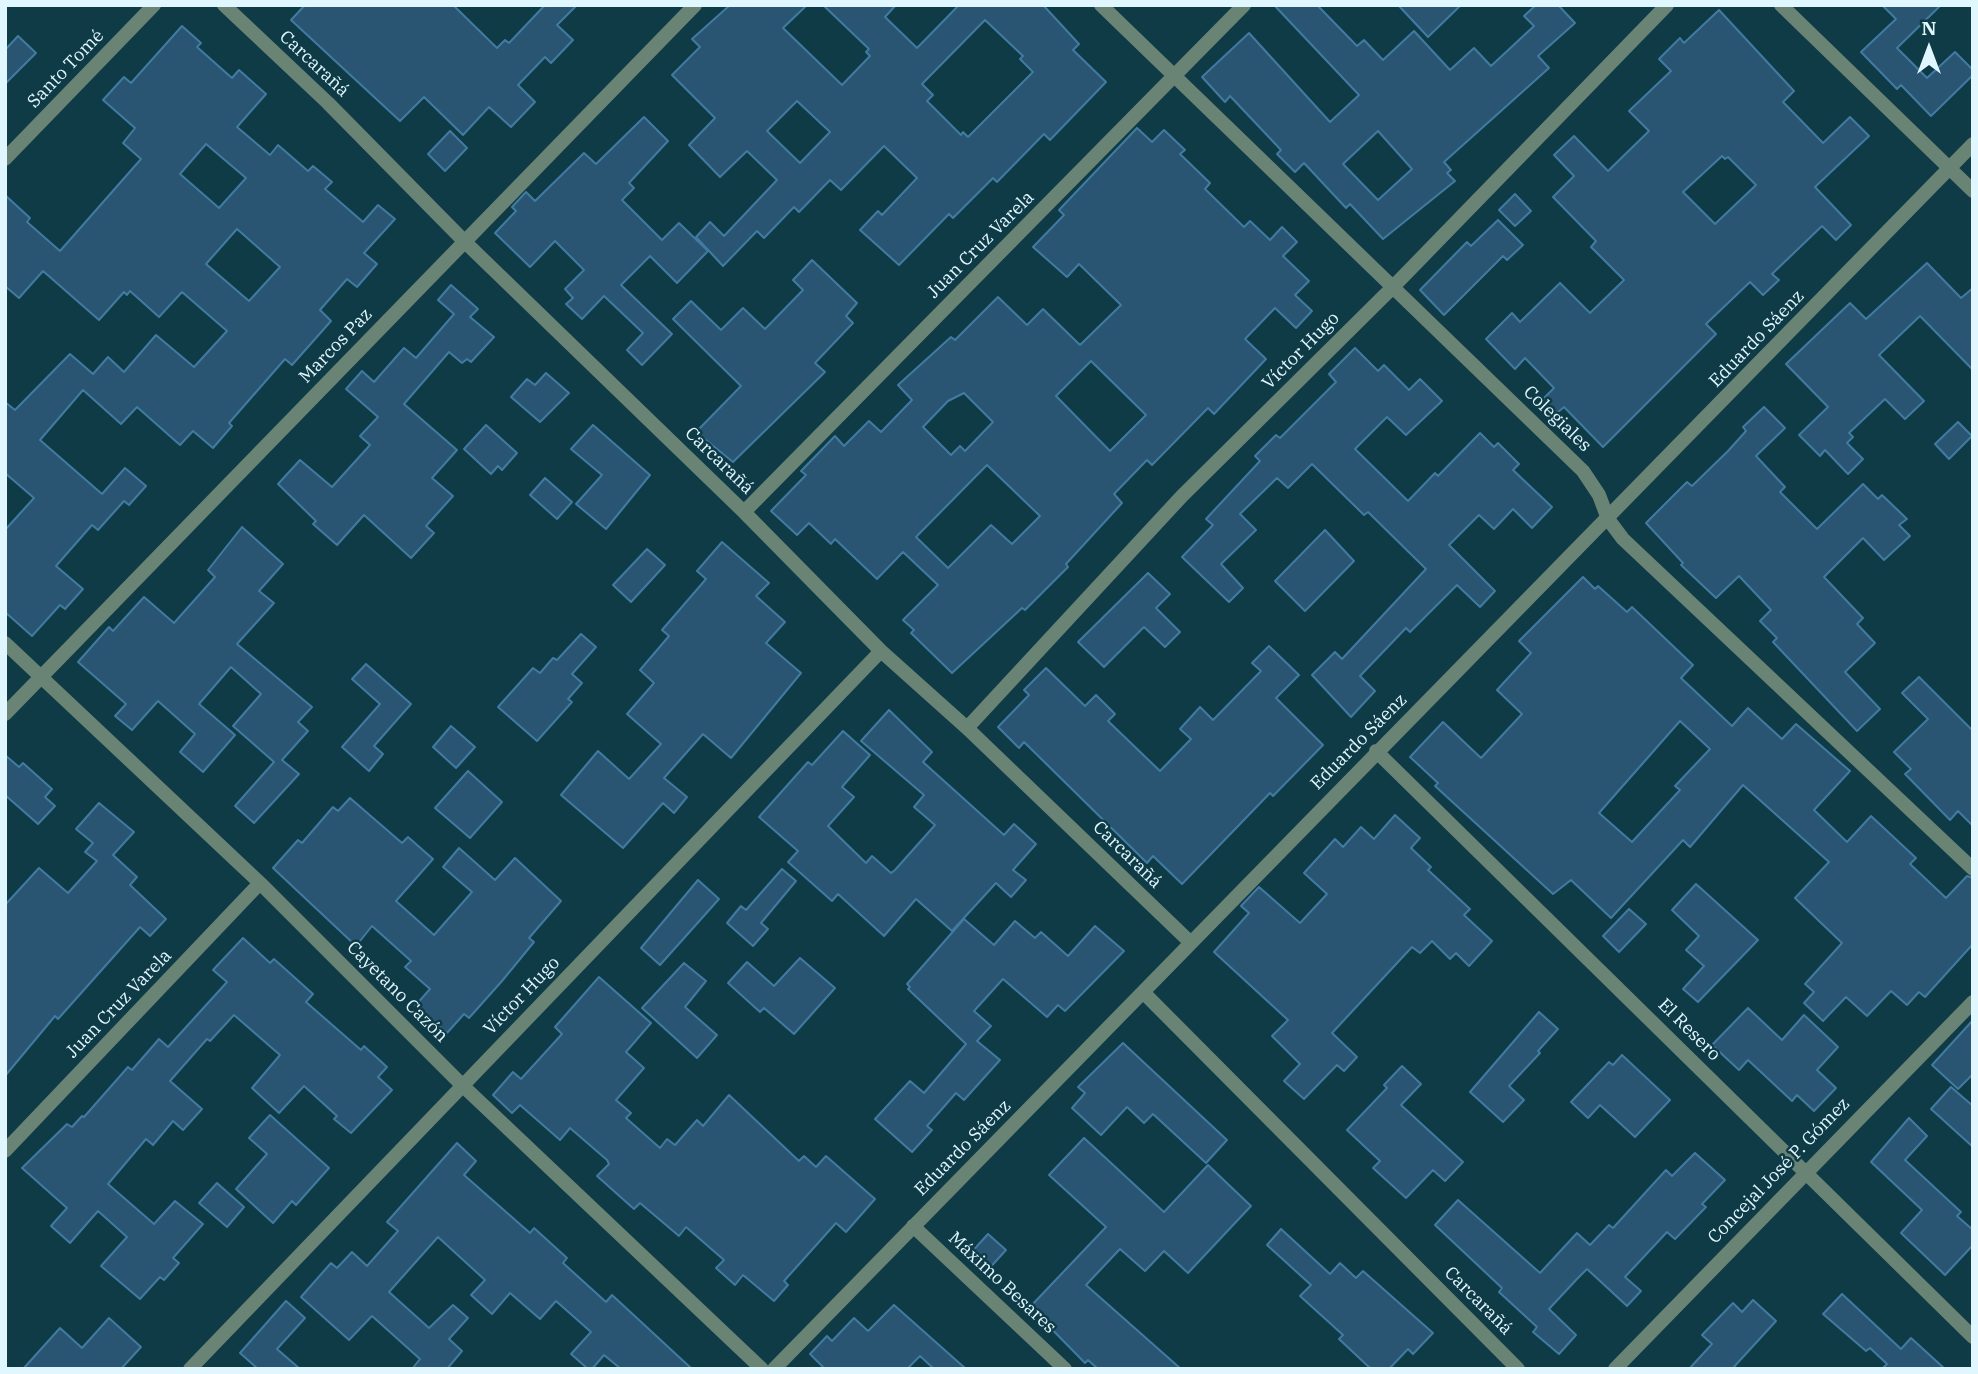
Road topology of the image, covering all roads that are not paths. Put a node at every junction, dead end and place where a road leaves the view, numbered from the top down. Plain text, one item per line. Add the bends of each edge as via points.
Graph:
1 (153, 5) edge
2 (224, 5) edge
3 (695, 5) edge
4 (1101, 5) edge
5 (1244, 5) edge
6 (1667, 5) edge
7 (1781, 5) edge
8 (1174, 77) junction
9 (1973, 144) edge
10 (5, 159) edge
11 (1949, 169) junction
12 (1973, 191) edge
13 (464, 242) junction
14 (1392, 288) junction
15 (744, 512) junction
16 (1608, 519) junction
17 (5, 643) edge
18 (881, 652) junction
19 (40, 677) junction
20 (5, 714) edge
21 (967, 728) junction
22 (1376, 751) junction
23 (1973, 869) edge
24 (260, 883) junction
25 (1190, 942) junction
26 (1143, 992) junction
27 (1973, 1002) edge
28 (462, 1085) junction
29 (5, 1151) edge
30 (1805, 1172) junction
31 (913, 1226) junction
32 (1973, 1337) edge
33 (190, 1369) edge
34 (762, 1369) edge
35 (774, 1369) edge
36 (1065, 1369) edge
37 (1518, 1369) edge
38 (1615, 1369) edge

1 - 10 street, Santo Tomé
2 - 13 street, Carcarañá
3 - 13 street, Marcos Paz
4 - 8 street, Colegiales
5 - 8 street, Juan Cruz Varela
6 - 14 street, Víctor Hugo
7 - 11 street
8 - 14 street, Colegiales
8 - 15 street, Juan Cruz Varela
9 - 11 street, Eduardo Sáenz
11 - 12 street
11 - 16 street, Eduardo Sáenz
13 - 15 street, Carcarañá
13 - 19 street, Marcos Paz
14 - 16 street, Colegiales via 1583,471
14 - 21 street, Víctor Hugo via 1182,496
15 - 18 street, Carcarañá
16 - 22 street, Eduardo Sáenz
16 - 23 street, Colegiales via 1623,539
17 - 19 street, Cayetano Cazón
18 - 21 street, Carcarañá
18 - 28 street, Víctor Hugo
19 - 20 street, Marcos Paz
19 - 24 street, Cayetano Cazón
21 - 25 street, Carcarañá
22 - 25 street, Eduardo Sáenz
22 - 30 street, El Resero
24 - 28 street, Cayetano Cazón
24 - 29 street, Juan Cruz Varela
25 - 26 street, Eduardo Sáenz
26 - 31 street, Eduardo Sáenz
26 - 37 street, Carcarañá
27 - 30 street, Concejal José P. Gómez
28 - 33 street, Víctor Hugo
28 - 34 street, Cayetano Cazón
30 - 32 street, El Resero
30 - 38 street, Concejal José P. Gómez
31 - 35 street, Eduardo Sáenz
31 - 36 street, Máximo Besares

